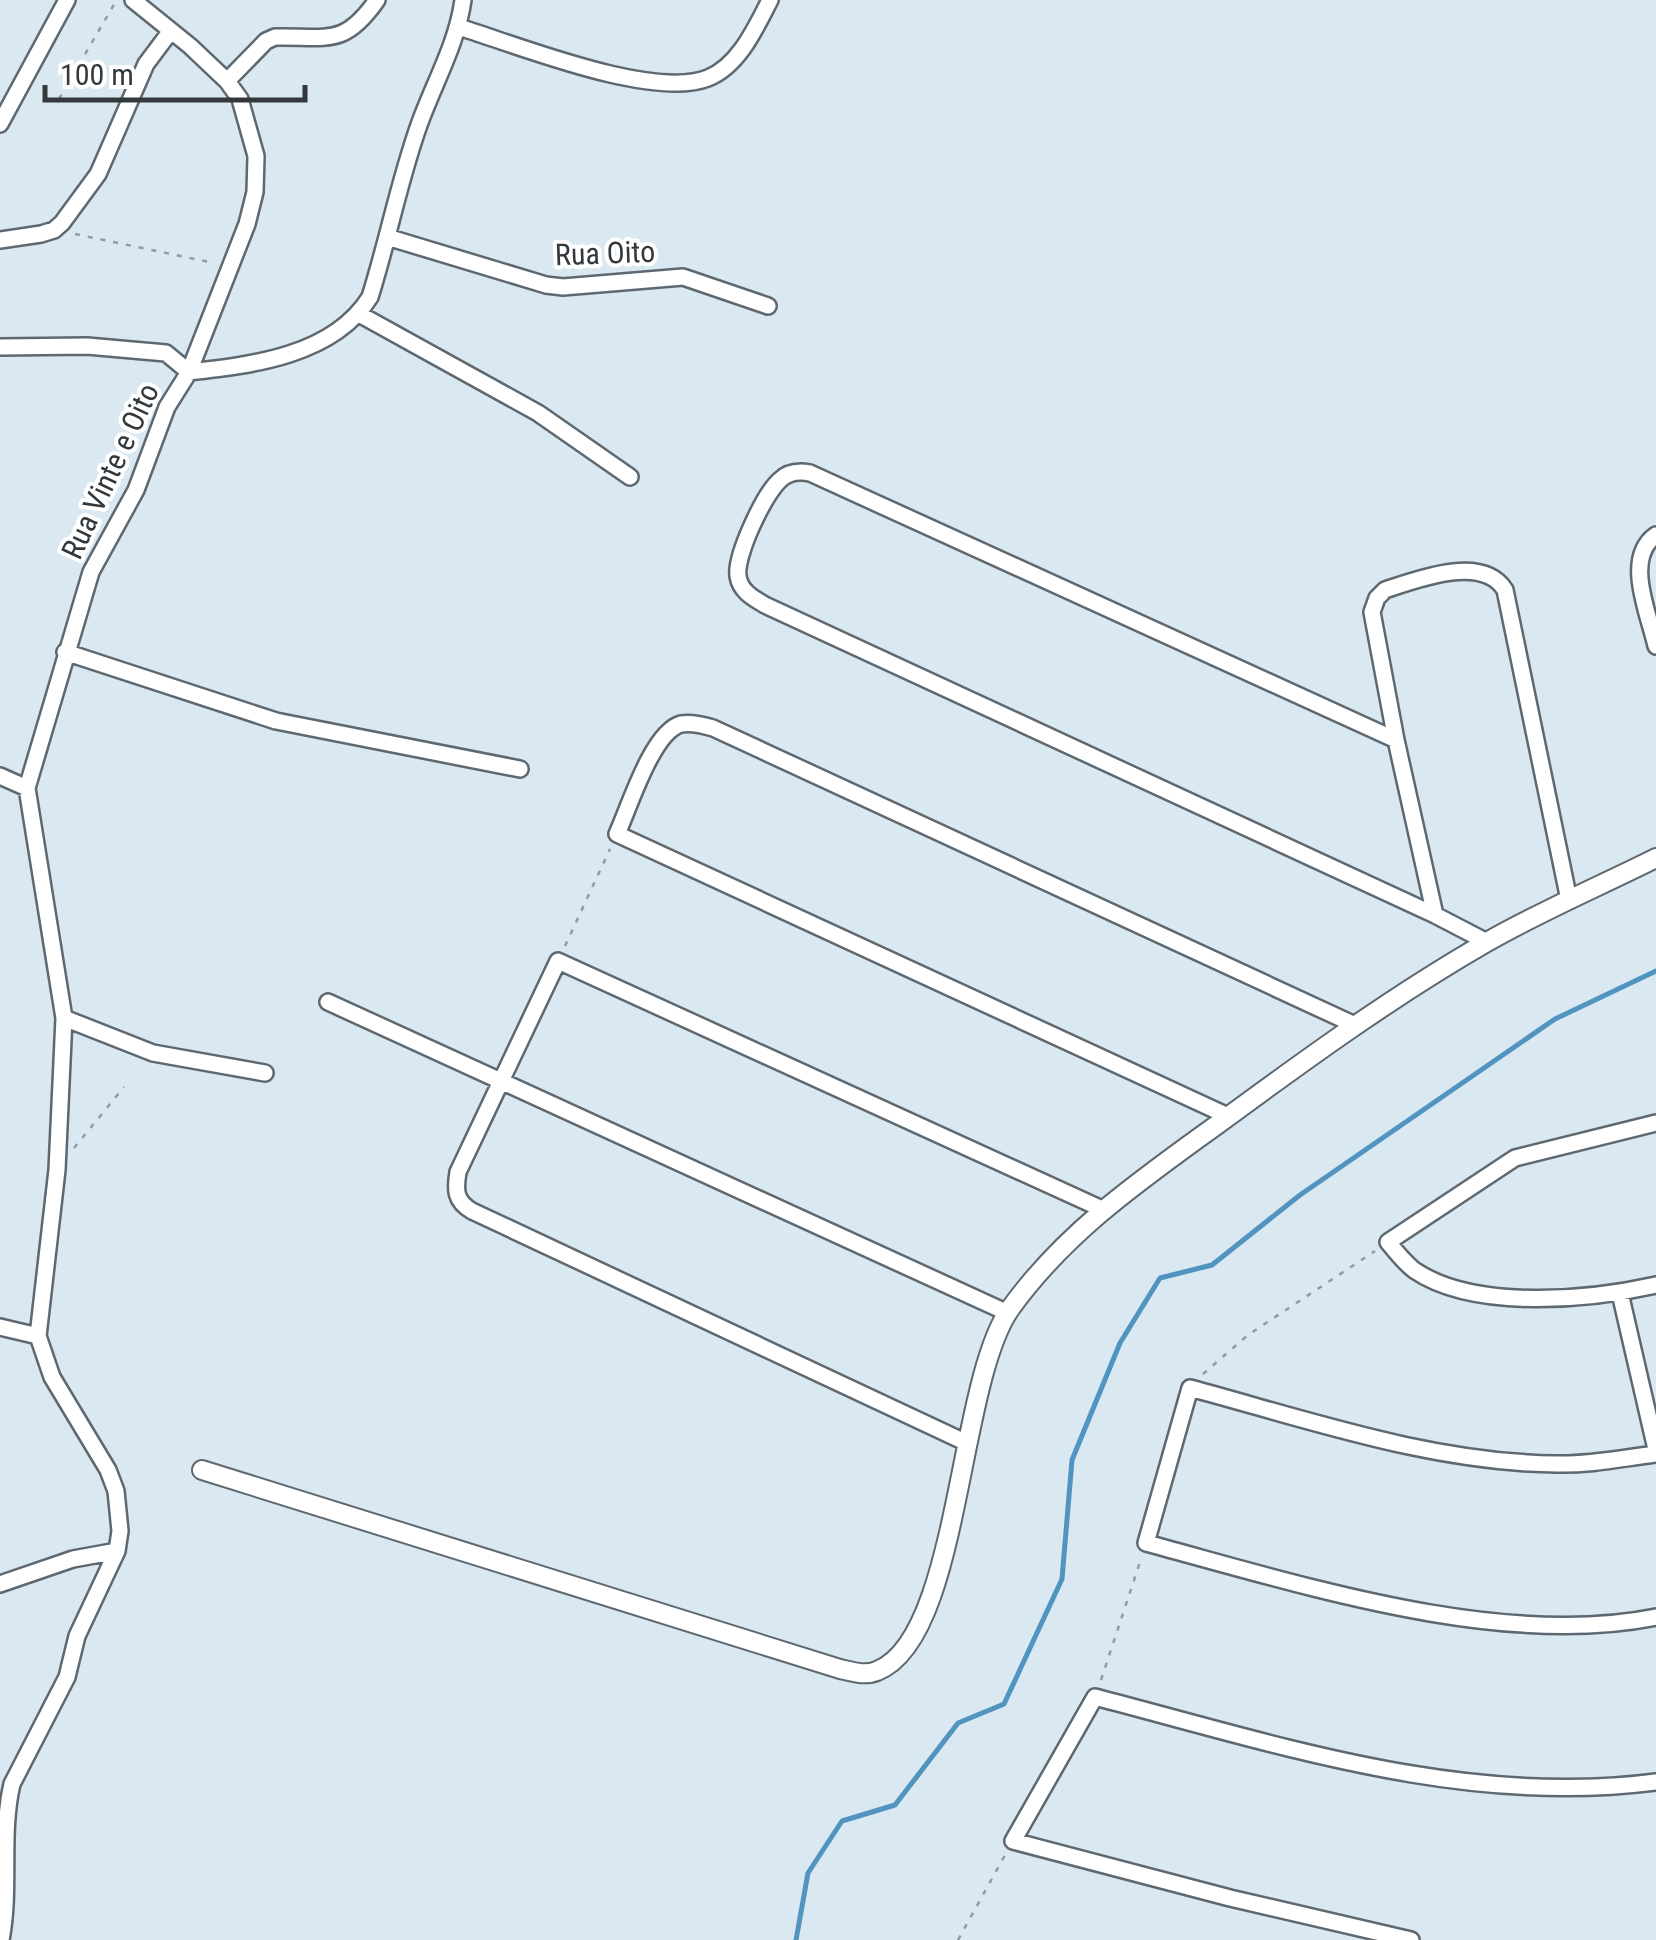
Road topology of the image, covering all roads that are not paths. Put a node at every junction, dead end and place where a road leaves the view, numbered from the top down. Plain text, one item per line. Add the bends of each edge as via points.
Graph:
1 (67, 0) edge
2 (134, 0) edge
3 (377, 0) edge
4 (463, 0) edge
5 (770, 0) edge
6 (459, 27) junction
7 (170, 32) junction
8 (228, 81) junction
9 (0, 124) edge
10 (387, 237) junction
11 (0, 240) edge
12 (768, 306) dead end
13 (360, 314) junction
14 (0, 348) edge
15 (189, 372) junction
16 (630, 476) dead end
17 (1656, 535) edge
18 (1656, 646) edge
19 (65, 652) junction
20 (1396, 740) junction
21 (520, 769) dead end
22 (0, 776) edge
23 (27, 788) junction
24 (1656, 858) edge
25 (1570, 900) junction
26 (1435, 914) junction
27 (1487, 942) junction
28 (328, 1002) dead end
29 (64, 1018) junction
30 (1355, 1025) junction
31 (265, 1073) dead end
32 (501, 1080) junction
33 (1228, 1116) junction
34 (1656, 1123) edge
35 (1102, 1209) junction
36 (1656, 1286) edge
37 (1620, 1293) junction
38 (1008, 1313) junction
39 (0, 1327) edge
40 (38, 1336) junction
41 (967, 1443) junction
42 (1656, 1452) edge
43 (202, 1470) dead end
44 (117, 1551) junction
45 (0, 1584) edge
46 (1656, 1617) edge
47 (1656, 1782) edge
48 (1, 1940) edge
49 (1411, 1940) edge

1 - 9 street
2 - 7 street, Rua Vinte e Oito
3 - 8 street via 344,35 266,40
4 - 6 street
5 - 6 street via 725,67 690,82 621,78
6 - 10 street via 420,120
7 - 8 street, Rua Vinte e Oito
7 - 11 street via 146,64 98,174 54,230
8 - 15 street, Rua Vinte e Oito via 256,156 255,192
10 - 12 street, Rua Oito via 546,285 684,278
10 - 13 street
13 - 15 street via 316,344
13 - 16 street via 538,413
14 - 15 street via 166,353
15 - 19 street, Rua Vinte e Oito via 91,572
17 - 18 street via 1643,548 1639,566
19 - 21 street via 276,721
19 - 23 street, Rua Vinte e Oito
20 - 25 street via 1372,622 1377,598 1444,575 1492,576 1506,596
20 - 26 street
20 - 26 street via 814,474 792,473 776,484 741,554 740,582 765,605
22 - 23 street
23 - 29 street, Rua Vinte e Oito
24 - 25 street
25 - 27 street
26 - 27 street
27 - 30 street
28 - 32 street
29 - 31 street via 153,1053
29 - 40 street, Rua Vinte e Oito
30 - 33 street
30 - 33 street via 702,725 679,725 656,746 617,834
32 - 35 street via 558,961
32 - 38 street
32 - 41 street via 458,1172 463,1206
33 - 35 street
34 - 37 street via 1515,1158 1388,1242 1412,1269 1463,1289 1552,1299
35 - 38 street
36 - 37 street
37 - 42 street
38 - 41 street
39 - 40 street
40 - 44 street via 52,1377 116,1491
41 - 43 street via 945,1550 921,1622 892,1662 866,1674
42 - 46 street via 1558,1464 1493,1460 1190,1388 1146,1544 1425,1610 1529,1625
44 - 45 street via 73,1558
44 - 48 street via 83,1619 67,1677 12,1784
47 - 49 street via 1598,1788 1472,1784 1352,1763 1095,1697 1012,1840

